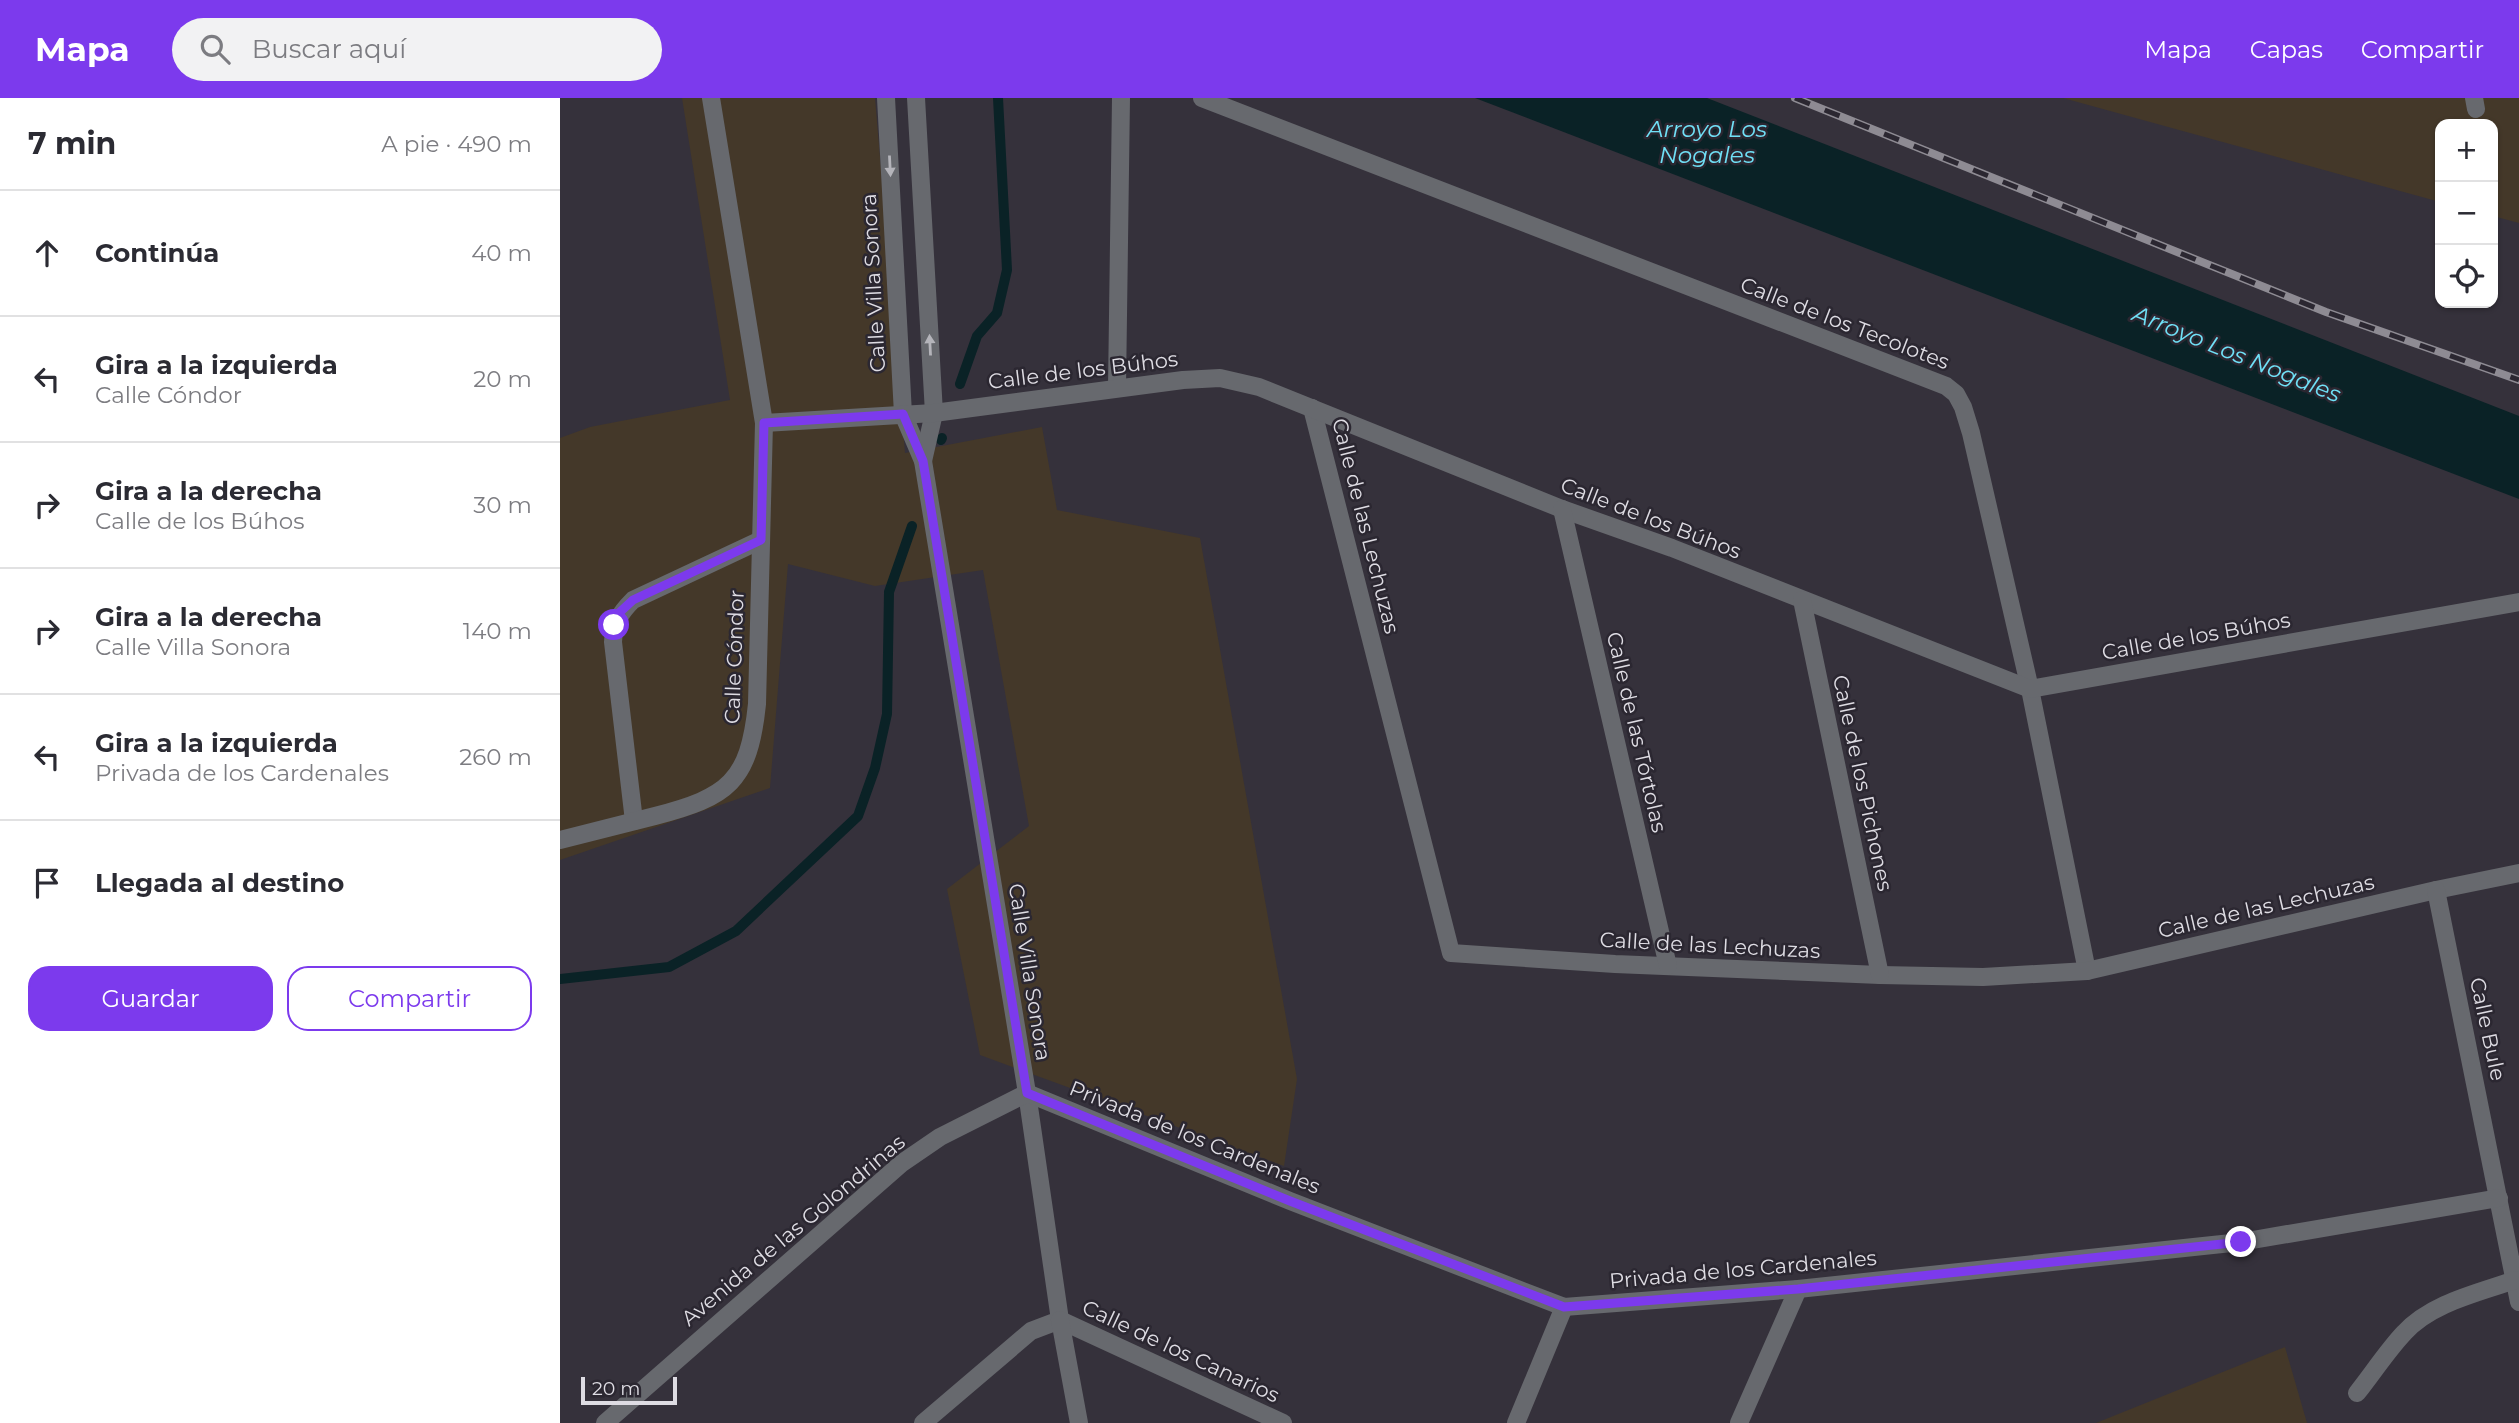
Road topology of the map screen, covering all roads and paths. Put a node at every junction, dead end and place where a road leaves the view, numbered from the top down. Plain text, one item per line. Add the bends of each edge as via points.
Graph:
1 (711, 98) edge
2 (886, 98) edge
3 (916, 98) edge
4 (1121, 98) edge
5 (1202, 98) edge
6 (1117, 388) junction
7 (1312, 408) junction
8 (934, 413) junction
9 (903, 414) junction
10 (764, 423) junction
11 (923, 461) junction
12 (1562, 509) junction
13 (761, 540) junction
14 (1802, 600) junction
15 (2519, 602) edge
16 (2030, 689) junction
17 (634, 821) junction
18 (560, 840) edge
19 (2519, 873) edge
20 (2436, 890) junction
21 (1668, 966) junction
22 (2087, 971) junction
23 (1880, 975) junction
24 (1027, 1093) junction
25 (2499, 1198) junction
26 (2515, 1280) junction
27 (1798, 1289) junction
28 (2519, 1302) edge
29 (1564, 1307) junction
30 (1060, 1320) junction
31 (2357, 1393) dead end
32 (605, 1423) edge
33 (923, 1423) edge
34 (1079, 1423) edge
35 (1283, 1423) edge
36 (1516, 1423) edge
37 (1739, 1423) edge

1 - 10 street, Calle Cóndor
2 -> 9 street, Calle Villa Sonora
8 -> 3 street, Calle Villa Sonora
4 - 6 street
5 - 16 street, Calle de los Tecolotes via 1947,386 1963,407 1971,433
6 - 7 street, Calle de los Búhos via 1220,378 1259,387
6 - 8 street, Calle de los Búhos
7 - 12 street, Calle de los Búhos
7 - 21 street, Calle de las Lechuzas via 1451,953
8 - 9 street, Calle de los Búhos
8 - 11 street, Calle Villa Sonora
9 - 10 street, Calle de los Búhos
9 - 11 street, Calle Villa Sonora
10 - 13 street, Calle Cóndor
11 - 24 street, Calle Villa Sonora
12 - 14 street, Calle de los Búhos
12 - 21 street, Calle de las Tórtolas
13 - 17 street, Calle Cóndor via 757,704 746,761 719,794 695,806
13 - 17 street via 633,600 614,625
14 - 16 street, Calle de los Búhos
14 - 23 street, Calle de los Pichones
15 - 16 street, Calle de los Búhos
16 - 22 street, Calle de los Tecolotes
17 - 18 street, Calle Cóndor
19 - 20 street, Calle de las Lechuzas
20 - 22 street, Calle de las Lechuzas
20 - 25 street, Calle Bule
21 - 23 street, Calle de las Lechuzas
22 - 23 street, Calle de las Lechuzas via 1983,977
24 - 29 street, Privada de los Cardenales
24 - 30 street, Calle Villa Sonora
24 - 32 street, Avenida de las Golondrinas via 940,1137 902,1163
25 - 26 street, Calle Bule
25 - 27 street, Privada de los Cardenales via 2241,1242
26 - 28 street, Calle Bule
26 - 31 street via 2439,1307 2420,1320 2405,1331
27 - 29 street, Privada de los Cardenales
27 - 37 street
29 - 36 street
30 - 33 street via 1031,1331
30 - 34 street, Calle Villa Sonora
30 - 35 street, Calle de los Canarios

